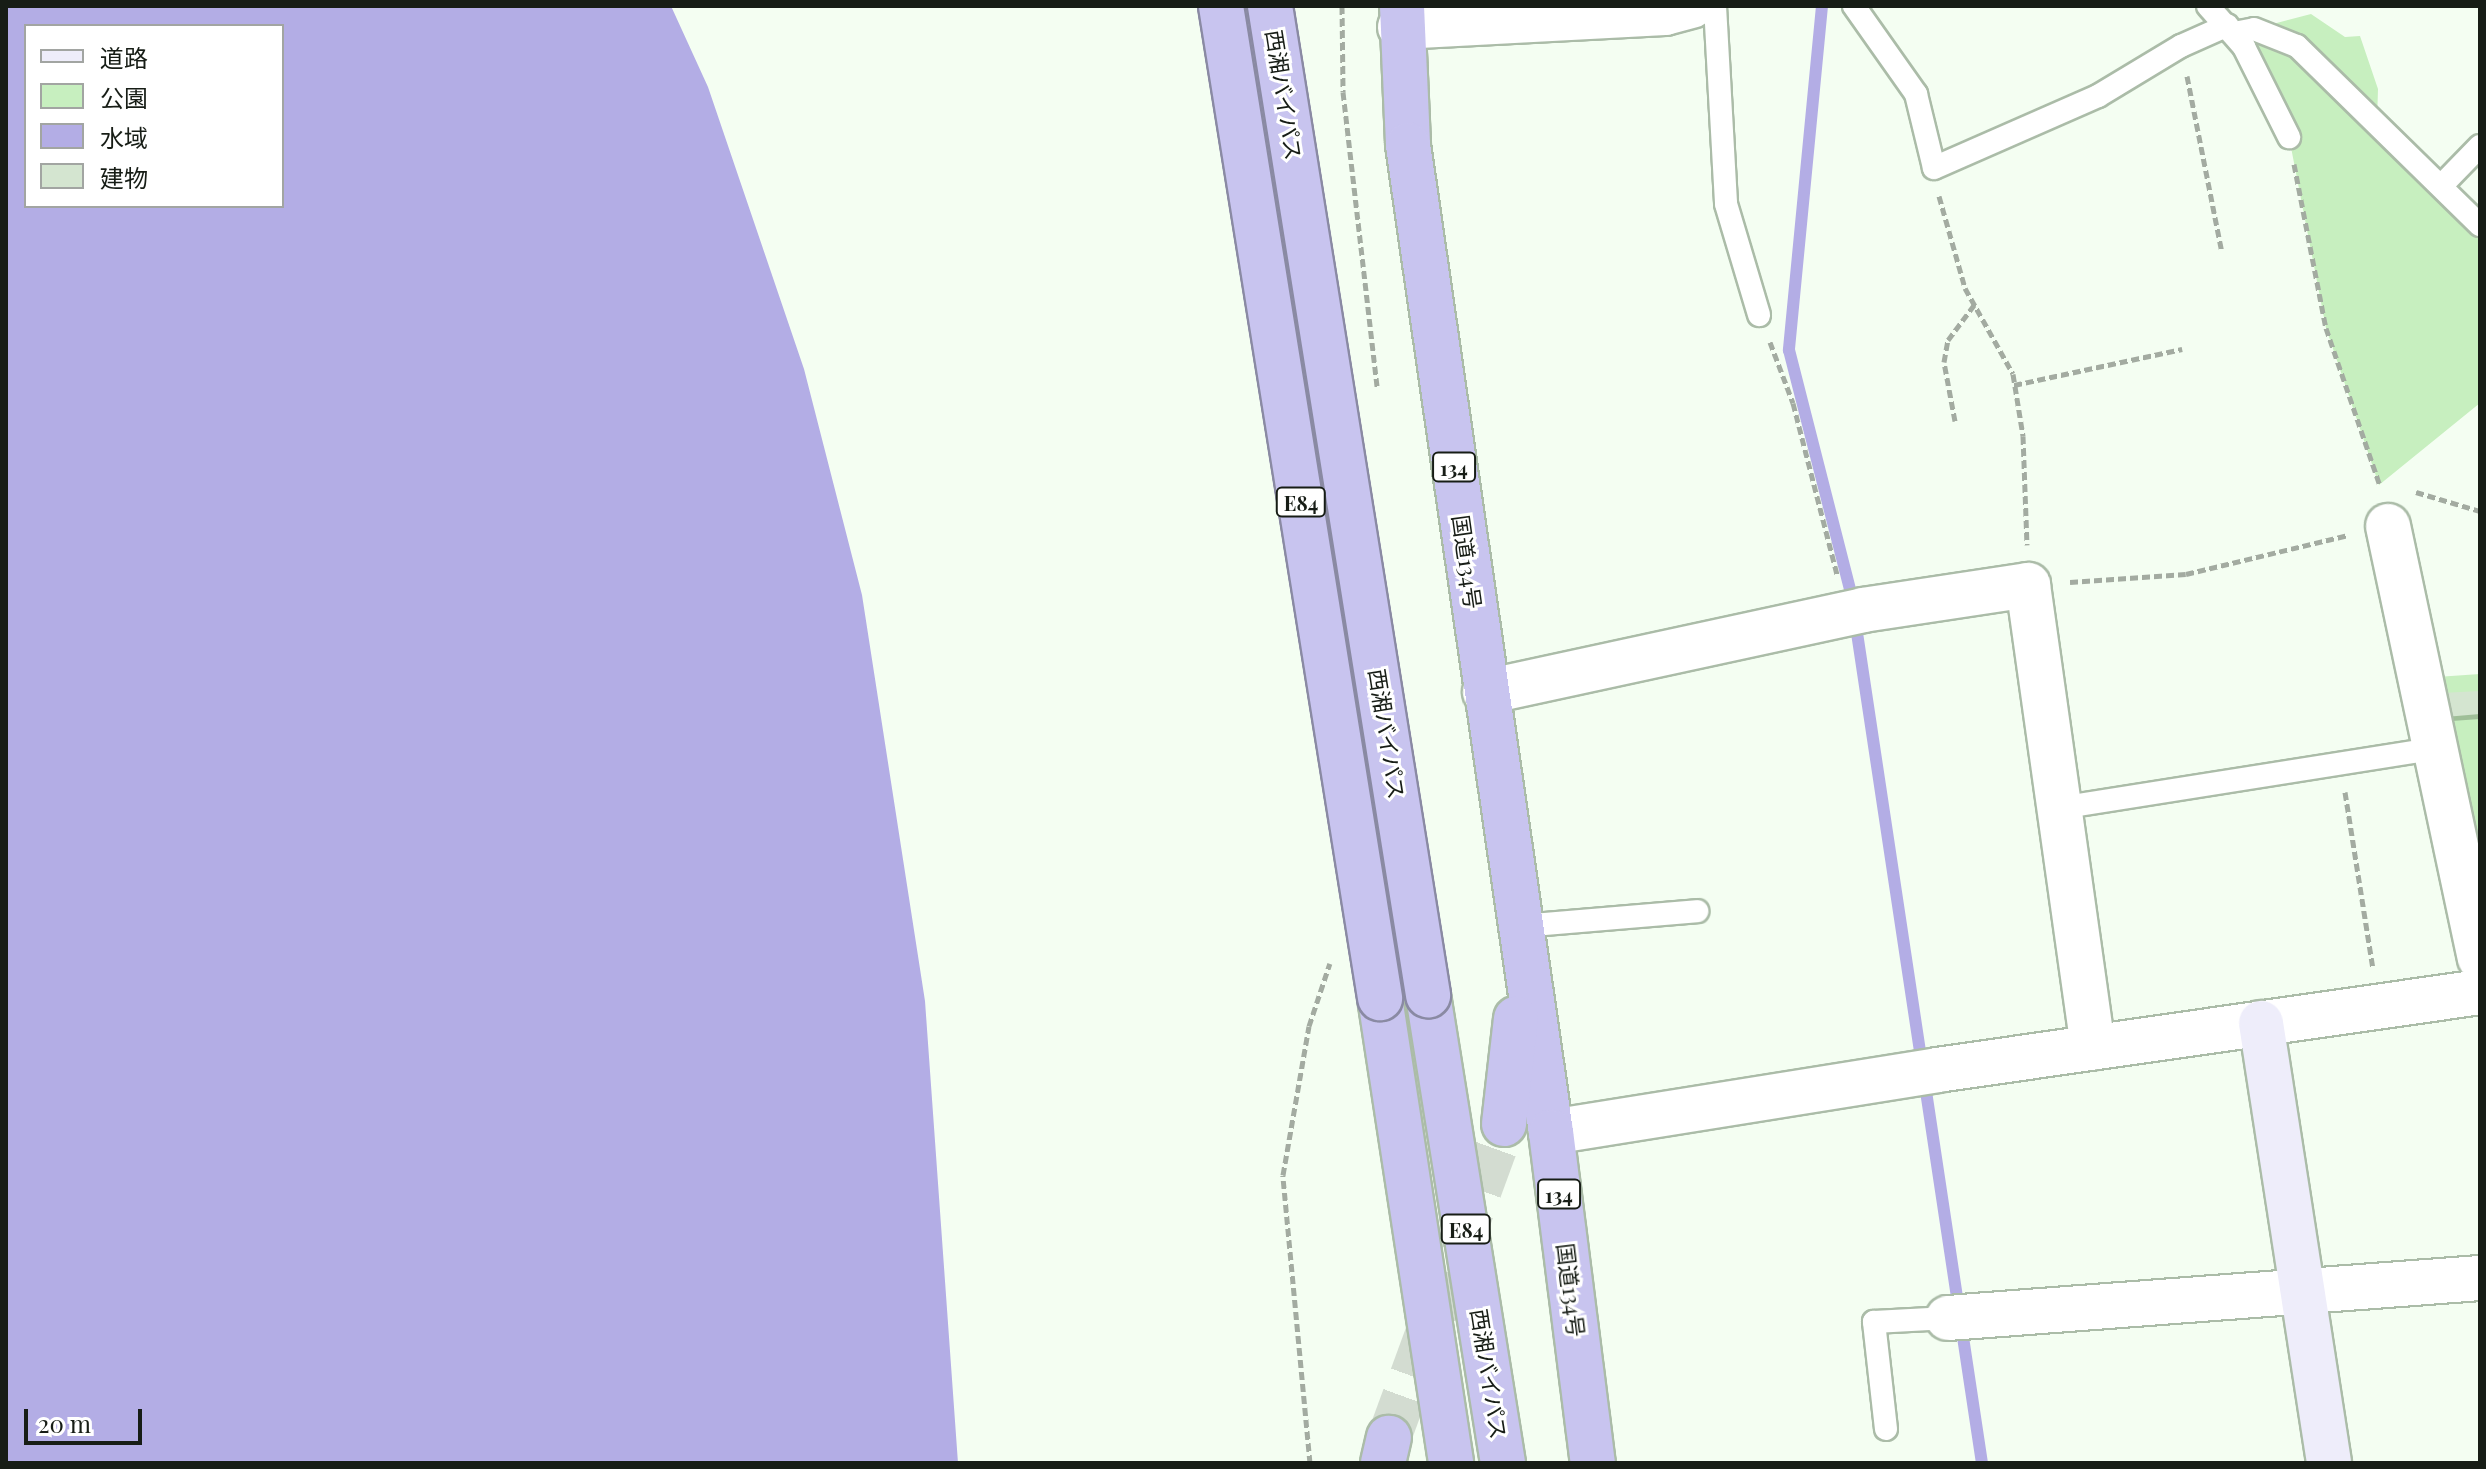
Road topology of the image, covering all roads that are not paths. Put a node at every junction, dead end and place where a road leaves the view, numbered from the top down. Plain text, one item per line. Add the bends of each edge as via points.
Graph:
1 (1221, 6) edge
2 (1270, 6) edge
3 (1692, 6) edge
4 (1715, 6) edge
5 (1854, 6) edge
6 (2208, 6) edge
7 (1401, 16) edge
8 (2231, 29) junction
9 (2289, 137) road end
10 (2480, 146) edge
11 (2443, 184) junction
12 (2480, 225) edge
13 (1759, 315) road end
14 (2393, 498) road end
15 (1485, 692) junction
16 (2439, 748) junction
17 (2060, 808) junction
18 (1697, 911) dead end
19 (1520, 926) junction
20 (2480, 958) edge
21 (2480, 992) edge
22 (2261, 1023) junction
23 (2093, 1047) junction
24 (1504, 1124) tunnel mouth
25 (1551, 1132) junction
26 (2480, 1278) edge
27 (2299, 1290) junction
28 (1959, 1317) joint
29 (1886, 1429) dead end
30 (1451, 1463) edge
31 (1503, 1463) edge
32 (1593, 1463) edge
33 (2329, 1463) edge

1 - 30 highway, E84, bridge
2 - 31 highway, 西湘バイパス / E84, bridge
3 - 7 street via 1665,13
4 - 13 lane via 1726,204
5 - 8 lane via 1916,94 1934,168 2098,96 2181,46
6 - 8 lane
7 - 15 highway, 国道134号 / 134 via 1408,145
8 - 9 lane
8 - 11 lane via 2254,29 2297,46
10 - 11 lane
11 - 12 lane
14 - 16 street
15 - 17 street via 1853,612 2028,585
15 - 19 highway, 国道134号 / 134
16 - 17 lane
16 - 20 street
17 - 23 street
18 - 19 lane
19 - 24 highway, 国道134号 / 134 via 1513,1071
19 - 25 highway, 国道134号 / 134
21 - 22 street
22 - 23 street
22 - 27 street
23 - 25 street
25 - 32 highway, 国道134号 / 134
26 - 27 street
27 - 28 street
27 - 33 street
28 - 29 lane via 1874,1322

